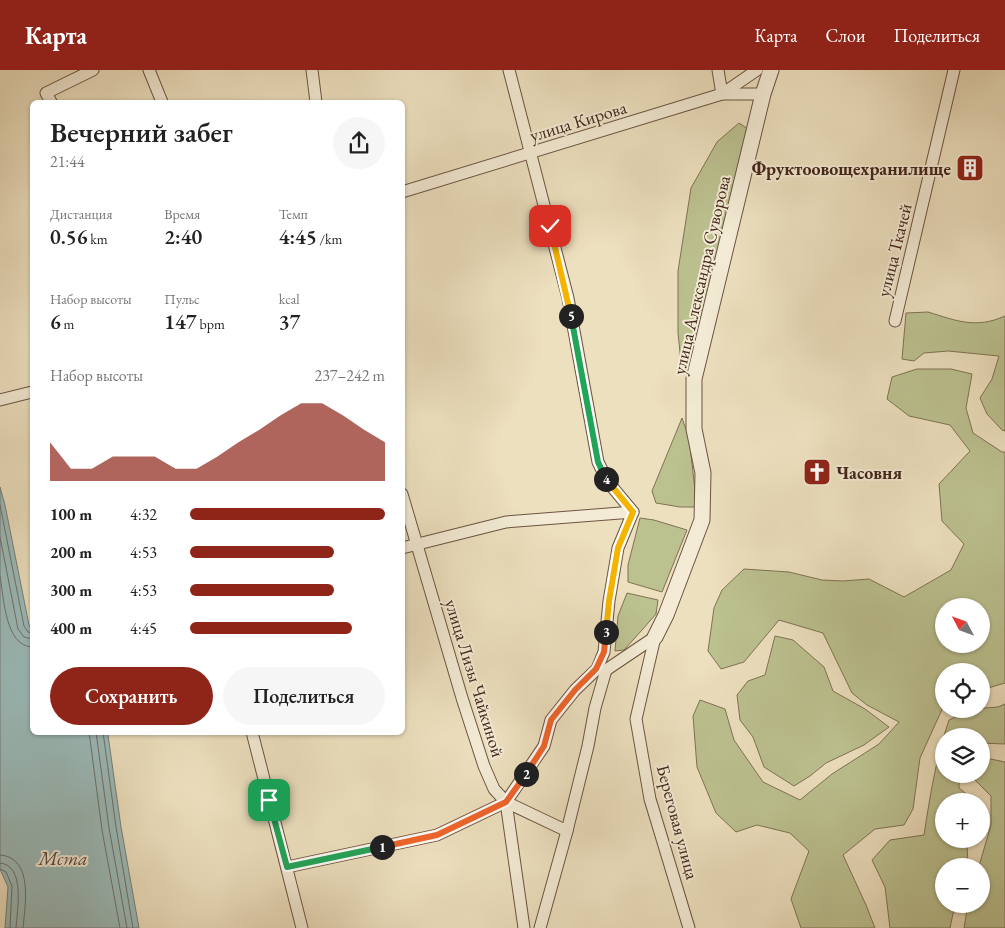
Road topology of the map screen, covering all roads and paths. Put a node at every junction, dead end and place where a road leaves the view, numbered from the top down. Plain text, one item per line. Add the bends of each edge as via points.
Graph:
1 (92, 70) edge
2 (149, 70) edge
3 (312, 70) edge
4 (509, 70) edge
5 (718, 70) edge
6 (756, 70) edge
7 (771, 70) edge
8 (954, 70) edge
9 (722, 94) junction
10 (763, 94) junction
11 (48, 98) edge
12 (161, 100) edge
13 (316, 100) edge
14 (532, 153) junction
15 (405, 191) edge
16 (895, 321) dead end
17 (30, 392) edge
18 (0, 400) edge
19 (405, 505) edge
20 (633, 512) junction
21 (416, 544) junction
22 (405, 547) edge
23 (655, 637) junction
24 (253, 735) edge
25 (506, 802) junction
26 (567, 831) junction
27 (287, 867) junction
28 (302, 928) edge
29 (524, 928) edge
30 (540, 928) edge
31 (689, 928) edge

1 - 11 street
2 - 12 street
3 - 13 street
4 - 14 street
5 - 9 street
6 - 9 street, улица Кирова
7 - 10 street, улица Александра Суворова
8 - 16 street, улица Ткачей
9 - 10 street
9 - 14 street, улица Кирова
10 - 23 street, улица Александра Суворова via 694,379 694,429 703,473 702,520
14 - 15 street, улица Кирова
14 - 20 street via 568,298 598,462 608,482
17 - 18 street
19 - 21 street, улица Лизы Чайкиной
20 - 21 street via 506,522
20 - 25 street via 618,548 604,652 596,669 551,720 544,746
21 - 22 street
21 - 25 street, улица Лизы Чайкиной via 484,766 494,789
23 - 26 street, улица Александра Суворова via 606,670 594,708
23 - 31 street, Береговая улица via 636,719 650,799
24 - 27 street
25 - 26 street
25 - 27 street via 437,835
25 - 29 street, улица Лизы Чайкиной
26 - 30 street, улица Александра Суворова
27 - 28 street

